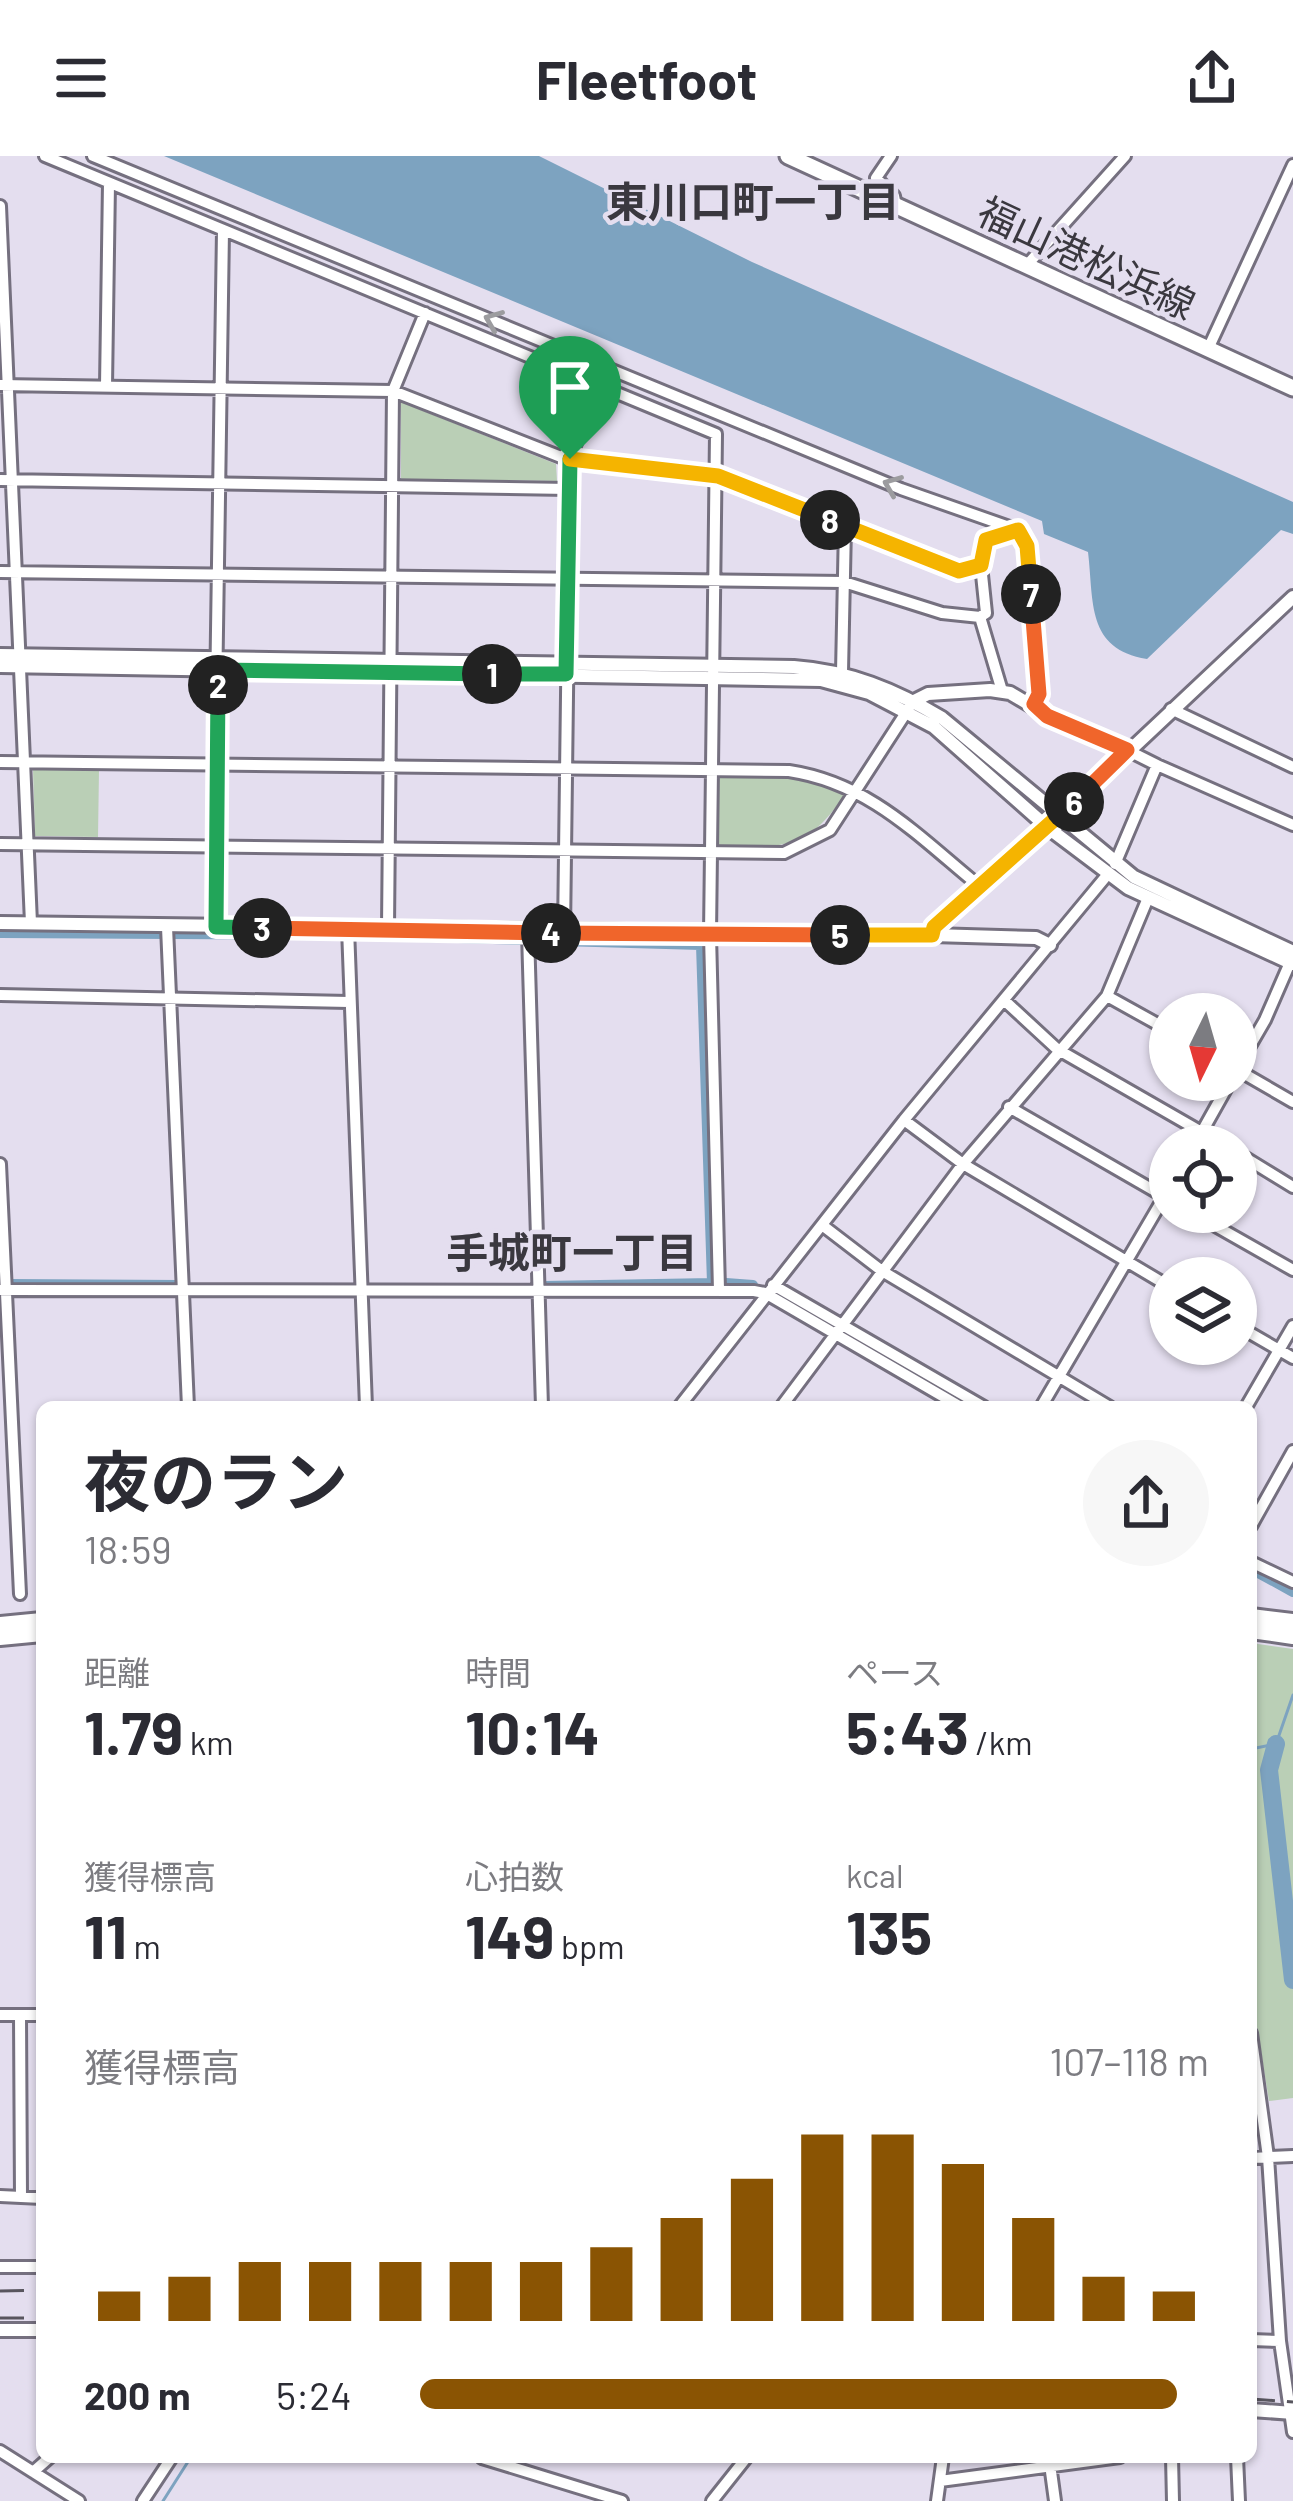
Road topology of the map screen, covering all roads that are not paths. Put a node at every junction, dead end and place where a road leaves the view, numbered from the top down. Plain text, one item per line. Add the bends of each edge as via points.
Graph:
1 (45, 156) edge
2 (93, 156) edge
3 (788, 156) edge
4 (891, 156) edge
5 (1125, 156) edge
6 (1293, 165) edge
7 (109, 183) junction
8 (0, 206) edge
9 (896, 206) junction
10 (223, 230) junction
11 (1027, 266) junction
12 (425, 313) junction
13 (1208, 349) junction
14 (3, 385) edge
15 (598, 385) junction
16 (106, 386) junction
17 (1293, 388) edge
18 (220, 390) junction
19 (393, 392) junction
20 (570, 459) junction
21 (718, 476) junction
22 (6, 480) edge
23 (218, 483) junction
24 (393, 485) junction
25 (569, 489) junction
26 (845, 526) junction
27 (1018, 530) junction
28 (981, 565) junction
29 (0, 572) edge
30 (15, 572) junction
31 (218, 575) junction
32 (394, 576) junction
33 (568, 579) junction
34 (717, 581) junction
35 (844, 583) junction
36 (1293, 597) edge
37 (980, 617) junction
38 (0, 655) edge
39 (20, 661) junction
40 (218, 664) junction
41 (0, 666) edge
42 (392, 667) junction
43 (566, 669) junction
44 (714, 671) junction
45 (842, 672) junction
46 (1002, 691) junction
47 (1034, 704) junction
48 (910, 706) junction
49 (1171, 709) junction
50 (1127, 750) junction
51 (24, 761) junction
52 (0, 762) edge
53 (214, 764) junction
54 (1156, 765) junction
55 (1293, 766) edge
56 (391, 768) junction
57 (565, 770) junction
58 (714, 771) junction
59 (859, 791) junction
60 (1052, 822) junction
61 (1293, 824) edge
62 (0, 844) edge
63 (28, 844) junction
64 (215, 847) junction
65 (390, 850) junction
66 (565, 852) junction
67 (712, 852) junction
68 (1111, 869) junction
69 (978, 885) junction
70 (1148, 898) junction
71 (0, 923) edge
72 (31, 923) junction
73 (167, 927) junction
74 (216, 927) junction
75 (349, 928) junction
76 (388, 928) junction
77 (528, 932) junction
78 (564, 933) junction
79 (710, 935) junction
80 (932, 935) junction
81 (1050, 945) junction
82 (1292, 959) edge
83 (0, 995) edge
84 (1107, 996) junction
85 (168, 998) junction
86 (1004, 1000) junction
87 (350, 1002) junction
88 (1149, 1019) edge
89 (1257, 1034) edge
90 (1057, 1049) junction
91 (1257, 1081) edge
92 (1293, 1102) edge
93 (1009, 1107) junction
94 (904, 1120) junction
95 (1191, 1125) edge
96 (0, 1164) edge
97 (963, 1164) junction
98 (1257, 1165) edge
99 (1149, 1184) edge
100 (1293, 1187) edge
101 (822, 1225) junction
102 (1149, 1225) edge
103 (1228, 1233) edge
104 (1126, 1261) junction
105 (1293, 1270) edge
106 (882, 1271) junction
107 (1149, 1274) edge
108 (2, 1289) edge
109 (769, 1289) junction
110 (184, 1290) junction
111 (719, 1290) junction
112 (363, 1292) junction
113 (539, 1292) junction
114 (1293, 1326) edge
115 (839, 1328) junction
116 (1257, 1337) edge
117 (1279, 1350) junction
118 (1293, 1358) edge
119 (1059, 1376) junction
120 (188, 1401) edge
121 (366, 1401) edge
122 (542, 1401) edge
123 (684, 1401) edge
124 (785, 1401) edge
125 (952, 1401) edge
126 (973, 1401) edge
127 (1044, 1401) edge
128 (1100, 1401) edge
129 (1249, 1401) edge
130 (1293, 1451) edge
131 (1257, 1515) edge
132 (1257, 1564) edge
133 (1291, 1578) edge
134 (20, 1594) dead end
135 (1257, 1618) edge
136 (36, 1621) edge
137 (1293, 1622) edge
138 (0, 1624) edge
139 (1257, 1631) edge
140 (36, 1634) edge
141 (1293, 1636) edge
142 (0, 1637) edge
143 (36, 2014) edge
144 (0, 2015) edge
145 (20, 2015) junction
146 (1257, 2078) edge
147 (1293, 2156) edge
148 (1268, 2157) junction
149 (1257, 2158) edge
150 (0, 2196) edge
151 (21, 2197) junction
152 (36, 2198) edge
153 (36, 2266) edge
154 (0, 2267) edge
155 (0, 2330) edge
156 (36, 2330) edge
157 (1257, 2340) edge
158 (1280, 2341) junction
159 (1257, 2410) edge
160 (1292, 2413) edge
161 (1293, 2432) edge
162 (0, 2451) edge
163 (15, 2460) junction
164 (0, 2461) edge
165 (43, 2463) edge
166 (168, 2463) edge
167 (498, 2463) edge
168 (741, 2463) edge
169 (942, 2463) edge
170 (1044, 2463) edge
171 (1050, 2463) edge
172 (1172, 2463) edge
173 (1237, 2463) edge
174 (33, 2472) junction
175 (940, 2481) junction
176 (79, 2501) edge
177 (143, 2501) edge
178 (622, 2501) edge
179 (712, 2501) edge
180 (937, 2501) edge
181 (1055, 2501) edge
182 (1173, 2501) edge
183 (1239, 2501) edge

1 - 7 street
27 -> 2 street
3 - 9 main road, 福山港松浜線
4 - 9 street via 876,178
5 - 11 street
6 - 13 street
7 - 10 street
7 - 16 street
8 - 14 street
9 - 11 main road, 福山港松浜線
10 - 12 street
10 - 18 street
11 - 13 main road, 福山港松浜線
12 - 15 street
12 - 19 street
13 - 17 main road, 福山港松浜線
14 - 16 street
14 - 22 street
15 - 20 street
15 - 21 street via 716,434
16 - 18 street
18 - 19 street
18 - 23 street
19 - 20 street
19 - 24 street
20 - 21 street
20 - 25 street
21 - 26 street
21 - 34 street
22 - 23 street
22 - 30 street
23 - 24 street
23 - 31 street
24 - 25 street
24 - 32 street
25 - 33 street
26 - 28 street via 959,571
26 - 35 street
27 - 28 street via 986,540
27 - 47 street via 1027,546
28 - 37 street
29 - 30 street
30 - 31 street
30 - 39 street
31 - 32 street
31 - 40 street
32 - 33 street
32 - 42 street
33 - 34 street
33 - 43 street
34 - 35 street
34 - 44 street
35 - 37 street
35 - 45 street
36 - 49 street
37 - 46 street
38 - 39 street
39 - 40 street
39 - 41 street
39 - 51 street
40 - 42 street
40 - 53 street
42 - 43 street
42 - 56 street
43 - 44 street
43 - 57 street
44 - 45 street
44 - 48 street via 821,680
44 - 58 street
45 - 48 street
46 - 47 street
46 - 48 street via 928,694
47 - 50 street
48 - 59 street
48 - 60 street via 942,718
49 - 50 street
49 - 55 street
50 - 54 street
50 - 60 street
51 - 52 street
51 - 53 street
51 - 63 street
53 - 56 street
53 - 64 street
54 - 61 street
54 - 68 street
56 - 57 street
56 - 65 street
57 - 58 street
57 - 66 street
58 - 59 street via 788,771
58 - 67 street
59 - 67 street via 830,830 796,849
59 - 69 street
60 - 68 street
60 - 69 street
62 - 63 street
63 - 64 street
63 - 72 street
64 - 65 street
64 - 74 street
65 - 66 street
65 - 76 street
66 - 67 street
66 - 78 street
67 - 79 street
68 - 70 street
68 - 81 street
68 - 82 street
69 - 80 street
70 - 82 street
70 - 84 street
71 - 72 street
72 - 73 street
73 - 74 street
73 - 85 street
74 - 75 street
75 - 76 street
75 - 87 street
76 - 77 street
77 - 78 street
77 - 113 street
78 - 79 street
79 - 80 street
79 - 111 street
80 - 81 street
81 - 86 street
82 - 89 street
83 - 85 street
84 - 88 street
84 - 90 street
85 - 87 street
85 - 110 street
86 - 90 street
86 - 94 street
87 - 112 street
90 - 93 street
90 - 95 street
91 - 92 street
93 - 97 street
93 - 99 street
94 - 97 street
94 - 101 street
96 - 108 street
97 - 104 street
97 - 106 street
98 - 100 street
101 - 106 street
101 - 109 street
102 - 104 street
103 - 105 street
104 - 107 street
104 - 119 street
106 - 115 street
106 - 119 street
108 - 110 street
108 - 134 street
109 - 111 street
109 - 115 street
109 - 123 street
110 - 112 street
110 - 120 street
111 - 113 street
112 - 113 street
112 - 121 street
113 - 122 street
114 - 117 street
115 - 124 street
115 - 125 street
115 - 126 street
116 - 117 street
117 - 118 street
117 - 129 street
119 - 127 street
119 - 128 street
130 - 131 street
132 - 133 street
135 - 137 highway
136 - 138 highway
139 - 141 highway
140 - 142 highway
143 - 145 street
144 - 145 street
145 - 151 street
146 - 148 street
147 - 148 street
148 - 149 street
148 - 158 street
150 - 151 street
151 - 152 street
153 - 154 street
155 - 156 street
157 - 158 street
158 - 160 street
159 - 160 street
160 - 161 street
162 - 163 street
163 - 164 street
163 - 174 street
165 - 174 street
166 - 177 street
167 - 178 street
168 - 179 street
169 - 175 street
170 - 175 street
171 - 181 street
172 - 182 street
173 - 183 street
174 - 176 street
175 - 180 street

